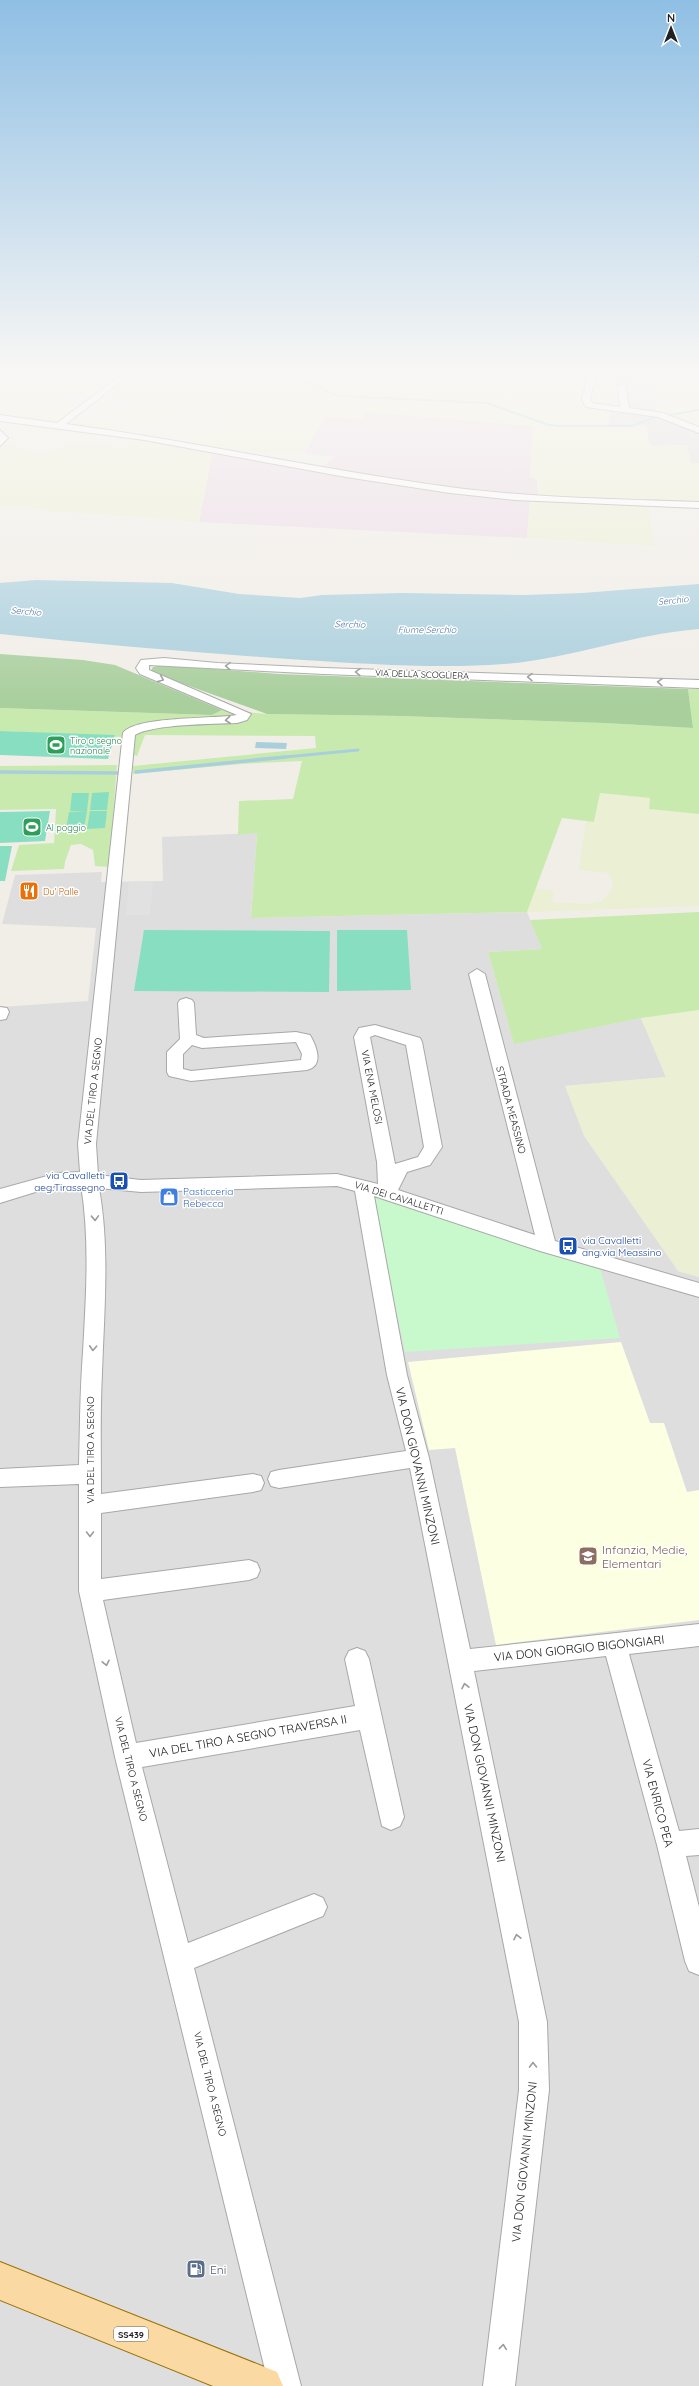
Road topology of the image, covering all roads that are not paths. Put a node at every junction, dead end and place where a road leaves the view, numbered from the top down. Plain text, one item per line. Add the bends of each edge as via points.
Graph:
1 (394, 481) edge
2 (699, 505) edge
3 (145, 662) joint
4 (699, 684) edge
5 (477, 974) dead end
6 (186, 1003) dead end
7 (188, 1040) junction
8 (89, 1180) junction
9 (363, 1186) junction
10 (387, 1193) junction
11 (0, 1196) edge
12 (547, 1246) junction
13 (699, 1290) edge
14 (418, 1458) junction
15 (90, 1474) junction
16 (0, 1478) edge
17 (279, 1479) dead end
18 (253, 1483) dead end
19 (90, 1505) junction
20 (249, 1570) dead end
21 (90, 1591) junction
22 (699, 1635) edge
23 (615, 1645) junction
24 (357, 1659) dead end
25 (460, 1661) junction
26 (369, 1716) junction
27 (127, 1757) junction
28 (391, 1817) dead end
29 (699, 1842) edge
30 (670, 1845) junction
31 (314, 1907) dead end
32 (178, 1961) junction
33 (699, 1961) edge
34 (0, 2281) edge
35 (262, 2386) edge
36 (286, 2386) edge
37 (499, 2386) edge

1 - 2 street via 514,497
4 -> 3 street, VIA DELLA SCOGLIERA
3 -> 8 street, VIA DEL TIRO A SEGNO via 142,668 144,672 245,714 237,719 144,726 128,733 88,1144
5 - 12 street, STRADA MEASSINO via 492,1042
6 - 7 street
7 - 7 street via 175,1052 175,1072 179,1074 191,1076 310,1063 310,1054 304,1039 296,1037 202,1043
8 - 9 street, VIA DEI CAVALLETTI via 141,1186 337,1180
8 - 11 street, VIA DEI CAVALLETTI via 58,1179
8 -> 15 street, VIA DEL TIRO A SEGNO via 96,1214
9 - 10 street, VIA DEI CAVALLETTI
9 - 14 street, VIA DON GIOVANNI MINZONI via 397,1375
10 - 10 street, VIA ENA MELOSI via 401,1168 424,1161 433,1147 414,1042 375,1030 365,1032 362,1037 386,1162
10 - 12 street, VIA DEI CAVALLETTI
12 - 13 street, VIA DEI CAVALLETTI
14 - 17 street
14 - 25 street, VIA DON GIOVANNI MINZONI
15 - 16 street
15 - 19 street, VIA DEL TIRO A SEGNO
18 - 19 street
19 -> 21 street, VIA DEL TIRO A SEGNO
20 - 21 street
21 -> 27 street, VIA DEL TIRO A SEGNO
22 - 23 street, VIA DON GIORGIO BIGONGIARI
23 - 25 street, VIA DON GIORGIO BIGONGIARI
23 - 30 street, VIA ENRICO PEA
24 - 26 street
37 -> 25 street, VIA DON GIOVANNI MINZONI via 534,2090 533,2022
26 - 27 street, VIA DEL TIRO A SEGNO TRAVERSA II
26 - 28 street
27 - 32 street, VIA DEL TIRO A SEGNO
29 - 30 street
30 - 33 street, VIA ENRICO PEA
31 - 32 street
32 - 36 street, VIA DEL TIRO A SEGNO
34 - 35 main road, SS439

